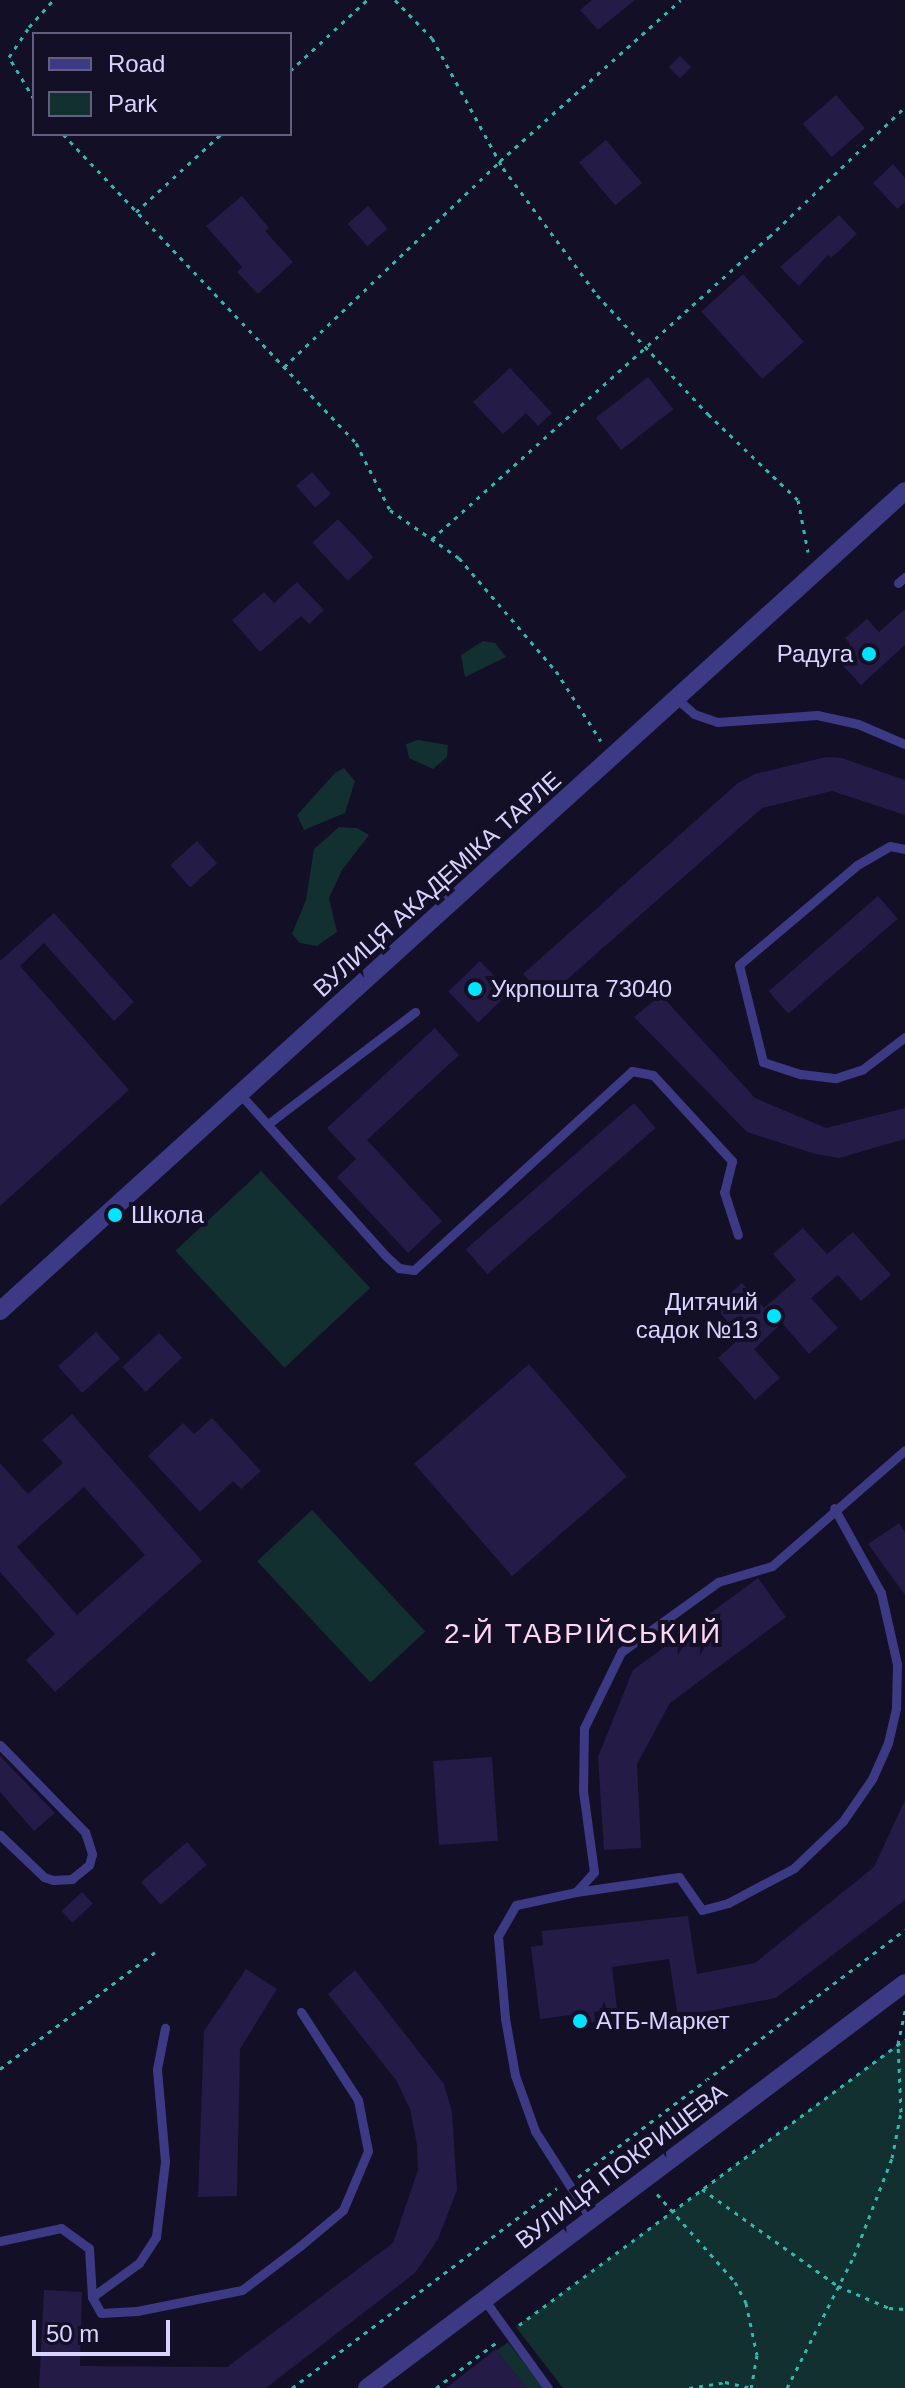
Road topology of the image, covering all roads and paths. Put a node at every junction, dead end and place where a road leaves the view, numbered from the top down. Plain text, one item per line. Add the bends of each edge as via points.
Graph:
1 (53, 0) edge
2 (367, 0) edge
3 (395, 0) edge
4 (681, 0) edge
5 (292, 69) edge
6 (32, 96) edge
7 (905, 107) edge
8 (65, 136) edge
9 (219, 136) edge
10 (500, 161) junction
11 (136, 212) junction
12 (645, 348) junction
13 (284, 367) junction
14 (905, 491) edge
15 (432, 539) junction
16 (812, 573) junction
17 (677, 699) junction
18 (905, 744) edge
19 (612, 758) junction
20 (905, 849) edge
21 (415, 1012) dead end
22 (905, 1037) edge
23 (240, 1094) junction
24 (268, 1124) junction
25 (738, 1235) dead end
26 (0, 1311) edge
27 (905, 1450) edge
28 (834, 1508) junction
29 (0, 1745) edge
30 (0, 1835) edge
31 (576, 1892) junction
32 (905, 1930) edge
33 (155, 1952) dead end
34 (905, 1983) edge
35 (905, 2010) edge
36 (301, 2012) dead end
37 (165, 2028) dead end
38 (905, 2039) edge
39 (898, 2044) junction
40 (899, 2067) junction
41 (0, 2069) edge
42 (905, 2072) edge
43 (644, 2179) junction
44 (568, 2183) junction
45 (702, 2189) junction
46 (672, 2211) junction
47 (591, 2219) junction
48 (0, 2241) edge
49 (838, 2286) junction
50 (92, 2297) junction
51 (483, 2298) junction
52 (905, 2309) edge
53 (509, 2333) junction
54 (292, 2388) edge
55 (367, 2388) edge
56 (436, 2388) edge
57 (548, 2388) edge
58 (689, 2388) edge
59 (751, 2388) edge
60 (787, 2388) edge

1 - 6 path via 9,57
2 - 5 path
3 - 10 path via 432,38
4 - 10 path
7 - 12 path
8 - 11 path
9 - 11 path
10 - 12 path via 597,295
10 - 13 path
11 - 13 path
12 - 15 path
12 - 16 path via 798,500
13 - 15 path via 356,443 390,510
14 - 16 street, ВУЛИЦЯ АКАДЕМІКА ТАРЛЕ
15 - 19 path via 459,558 556,671
16 - 17 street, ВУЛИЦЯ АКАДЕМІКА ТАРЛЕ
17 - 18 lane via 694,714 717,722 817,715 858,724
17 - 19 street, ВУЛИЦЯ АКАДЕМІКА ТАРЛЕ
19 - 23 street, ВУЛИЦЯ АКАДЕМІКА ТАРЛЕ
20 - 22 lane via 890,846 856,866 739,965 763,1062 836,1078 863,1069
21 - 24 lane
23 - 24 lane
23 - 26 street, ВУЛИЦЯ АКАДЕМІКА ТАРЛЕ
24 - 25 lane via 387,1257 399,1268 414,1270 632,1071 653,1075 732,1161 724,1192
27 - 28 lane
28 - 31 lane via 772,1566 718,1582 621,1652 584,1728 583,1791 594,1872
28 - 31 lane via 881,1593 897,1664 896,1708 872,1779 843,1821 794,1868 728,1903 702,1910 679,1877
29 - 30 lane via 85,1832 92,1854 89,1865 72,1879 53,1880
31 - 44 lane via 516,1905 498,1936 515,2075 535,2131
32 - 44 path
33 - 41 path
34 - 43 street, ВУЛИЦЯ ПОКРИШЕВА
35 - 39 path
36 - 50 lane via 358,2100 368,2151 343,2210 242,2290 101,2313
37 - 50 lane via 157,2069 165,2161 156,2237 139,2263
38 - 39 path
39 - 40 path
39 - 45 path
40 - 42 path
40 - 49 path via 901,2112 892,2158
43 - 46 path
43 - 47 street, ВУЛИЦЯ ПОКРИШЕВА
44 - 47 lane
44 - 54 path
45 - 46 path
45 - 49 path
46 - 53 path
46 - 59 path via 735,2282 746,2303 757,2355
47 - 51 street, ВУЛИЦЯ ПОКРИШЕВА
48 - 50 lane via 61,2228 89,2248
49 - 52 path via 889,2308
49 - 60 path
51 - 53 lane
51 - 55 street, ВУЛИЦЯ ПОКРИШЕВА
53 - 56 path
53 - 57 lane
58 - 59 path via 725,2382

